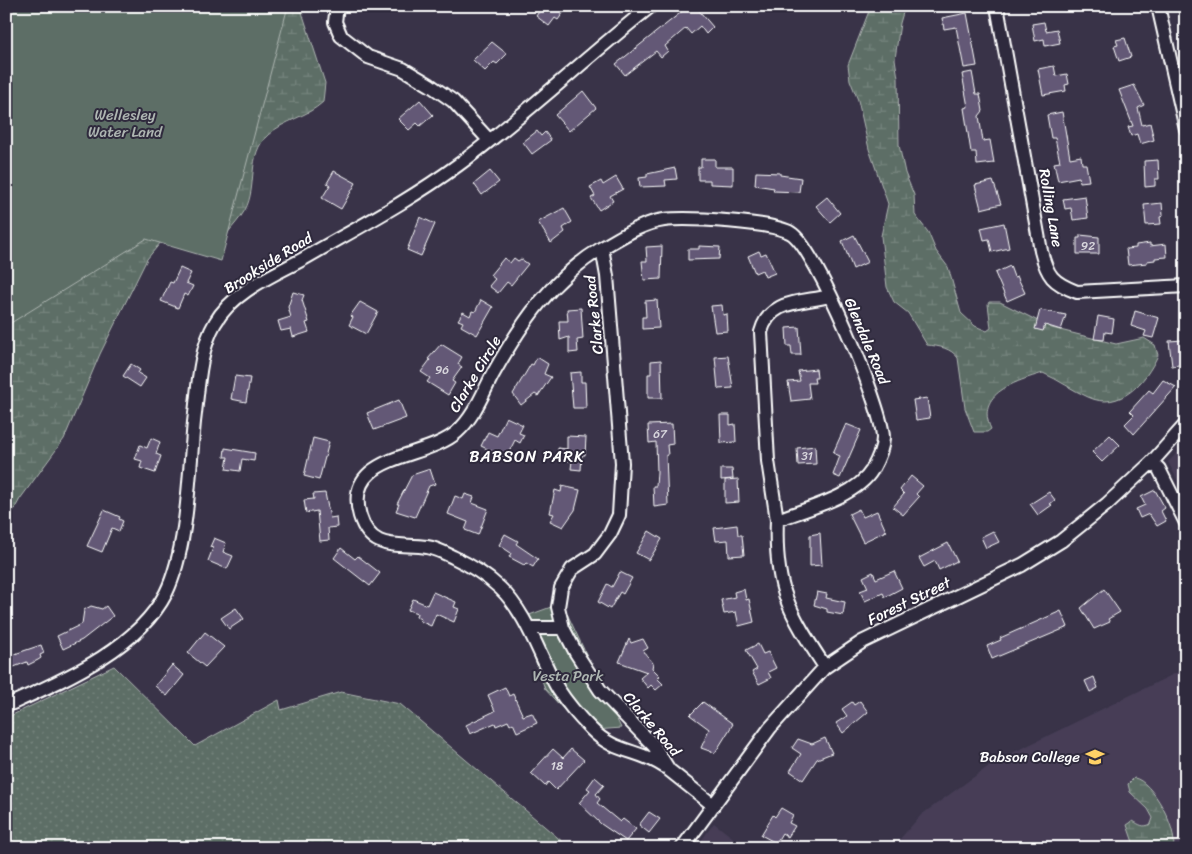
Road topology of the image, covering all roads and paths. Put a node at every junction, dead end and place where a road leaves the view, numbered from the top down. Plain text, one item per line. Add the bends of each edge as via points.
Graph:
1 (337, 6) edge
2 (651, 6) edge
3 (998, 6) edge
4 (1158, 6) edge
5 (1186, 129) edge
6 (488, 140) junction
7 (602, 248) junction
8 (1186, 286) edge
9 (830, 296) junction
10 (1186, 424) edge
11 (1152, 462) junction
12 (777, 520) junction
13 (1186, 523) edge
14 (528, 628) junction
15 (563, 628) junction
16 (825, 667) junction
17 (6, 706) edge
18 (669, 770) junction
19 (713, 805) junction
20 (682, 848) edge

1 - 6 street via 335,22 341,36 368,57 403,69 430,84 453,101
2 - 6 street, Brookside Road
3 - 8 street, Rolling Lane via 1041,251 1051,277 1061,286 1077,292
4 - 5 street
6 - 17 street, Brookside Road via 400,206 254,287 224,310 214,324 204,356 181,535 165,594 142,627 97,660
7 - 9 street via 640,228 664,220 773,227 792,233 808,253
7 - 14 street, Clarke Circle via 560,278 539,302 466,423 444,442 368,472 358,500 365,530 375,540 401,547 428,547 452,556 501,589
7 - 15 street, Clarke Road via 609,295 621,454 619,515 595,554 572,569 561,588 558,607
9 - 12 street, Glendale Road via 774,309 765,318 762,332 768,461
9 - 12 street, Glendale Road via 880,419 883,438 880,453 871,472 855,488
10 - 11 street, Forest Street
11 - 13 street
11 - 16 street, Forest Street via 1088,520 1042,554 862,642
12 - 16 street, Glendale Road via 779,575 786,601
14 - 15 street
14 - 18 street, Clarke Circle via 558,688 593,731 622,750 646,756
15 - 18 street, Clarke Road via 600,690 654,746
16 - 19 street, Forest Street via 770,728
18 - 19 street, Clarke Road
19 - 20 street, Forest Street

